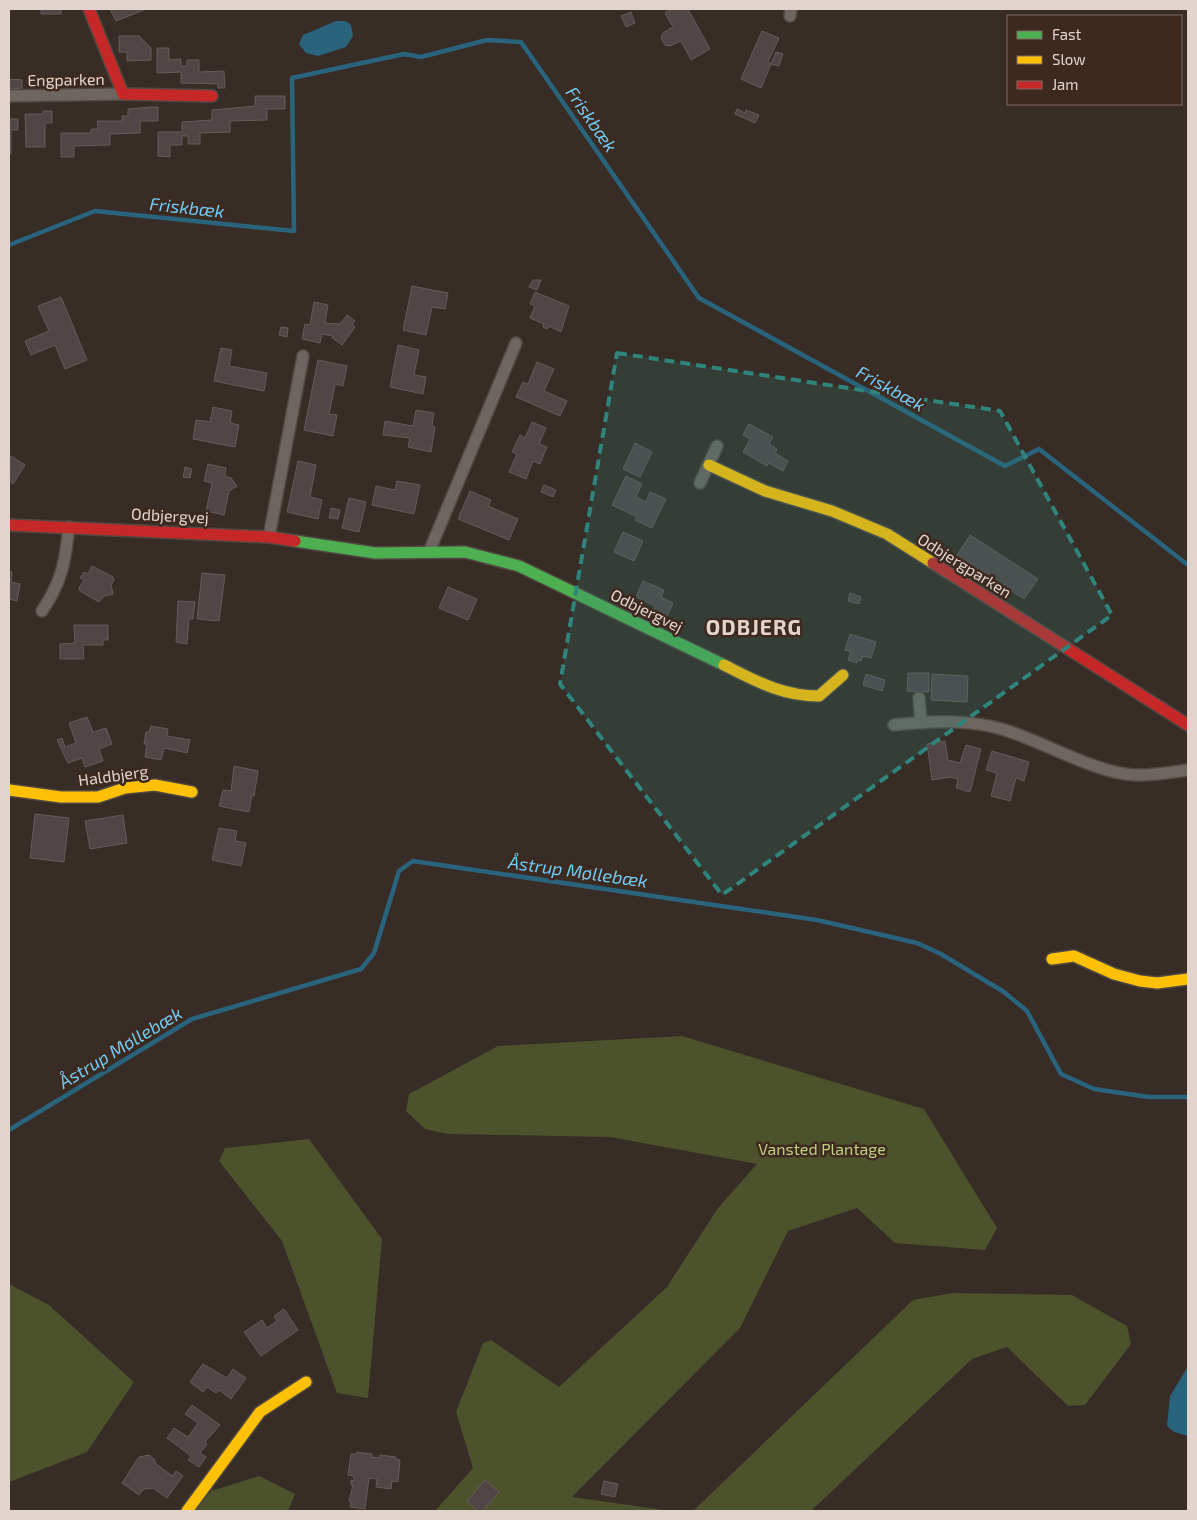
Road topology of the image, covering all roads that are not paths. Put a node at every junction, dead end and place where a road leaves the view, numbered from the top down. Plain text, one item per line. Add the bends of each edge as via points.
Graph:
1 (89, 9) edge
2 (123, 94) junction
3 (9, 96) edge
4 (212, 96) dead end
5 (516, 343) dead end
6 (303, 356) dead end
7 (718, 446) dead end
8 (709, 465) junction
9 (700, 483) dead end
10 (9, 525) edge
11 (69, 527) junction
12 (269, 537) junction
13 (430, 552) junction
14 (42, 611) dead end
15 (843, 675) dead end
16 (919, 698) dead end
17 (921, 722) junction
18 (1188, 725) edge
19 (894, 726) dead end
20 (1188, 770) edge
21 (9, 790) edge
22 (192, 792) dead end
23 (1052, 959) dead end
24 (1188, 979) edge
25 (306, 1382) dead end
26 (187, 1511) edge

1 - 2 street, Engparken
2 - 3 street, Engparken
2 - 4 street, Engparken
5 - 13 street
6 - 12 street
7 - 8 street
8 - 9 street
8 - 18 street, Odbjergparken via 765,492 832,511 887,534
10 - 11 street, Odbjergvej
11 - 12 street, Odbjergvej
11 - 14 street via 65,564 55,592
12 - 13 street, Odbjergvej via 375,553
13 - 15 street, Odbjergvej via 465,552 519,566 768,687 797,696 819,696
16 - 17 street
17 - 19 street
17 - 20 street via 966,723 1004,729 1104,768 1134,775
21 - 22 street, Haldbjerg via 98,796 126,788 155,785
23 - 24 street via 1074,956 1114,974 1140,981 1157,983
25 - 26 street via 260,1412

